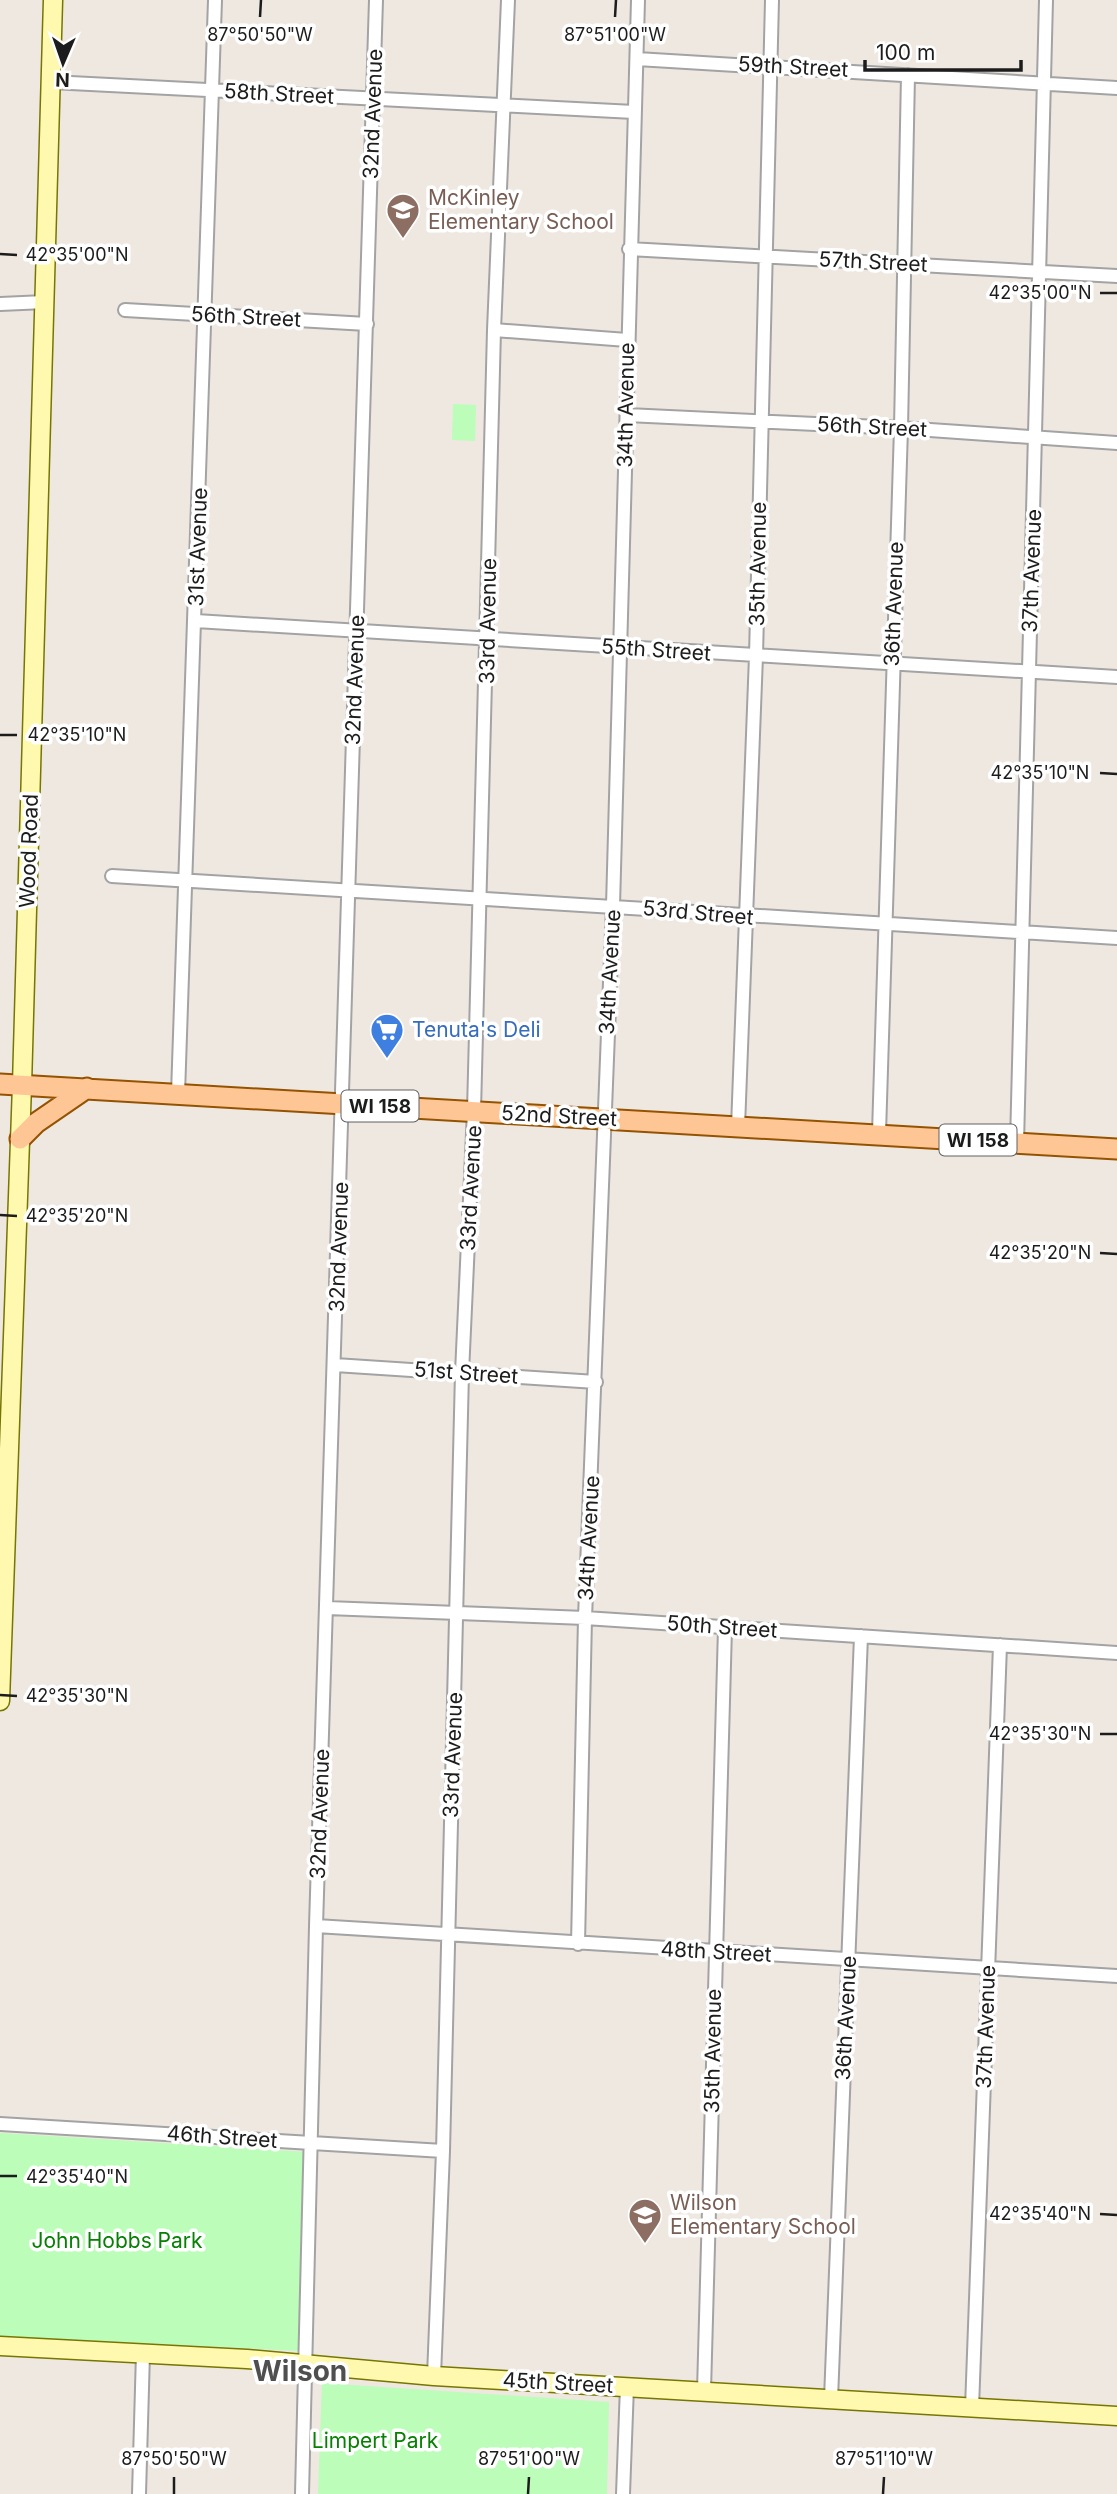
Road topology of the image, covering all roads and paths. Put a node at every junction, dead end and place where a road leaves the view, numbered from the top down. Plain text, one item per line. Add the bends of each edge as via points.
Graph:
1 (53, 0) edge
2 (215, 0) edge
3 (376, 0) edge
4 (508, 0) edge
5 (638, 0) edge
6 (772, 0) edge
7 (1046, 0) edge
8 (637, 59) junction
9 (772, 66) junction
10 (908, 75) junction
11 (51, 82) junction
12 (1044, 83) junction
13 (1117, 88) edge
14 (213, 90) junction
15 (373, 99) junction
16 (504, 106) junction
17 (634, 112) junction
18 (629, 249) junction
19 (767, 257) junction
20 (904, 262) junction
21 (1041, 271) junction
22 (1117, 276) edge
23 (44, 302) junction
24 (0, 304) edge
25 (125, 310) dead end
26 (205, 315) junction
27 (367, 324) junction
28 (494, 330) junction
29 (627, 341) junction
30 (627, 415) junction
31 (761, 421) junction
32 (901, 428) junction
33 (1036, 439) junction
34 (1117, 443) edge
35 (196, 621) junction
36 (357, 631) junction
37 (488, 639) junction
38 (618, 647) junction
39 (756, 656) junction
40 (892, 664) junction
41 (1029, 671) junction
42 (1117, 677) edge
43 (112, 876) dead end
44 (187, 881) junction
45 (348, 891) junction
46 (480, 899) junction
47 (613, 906) junction
48 (747, 917) junction
49 (884, 924) junction
50 (1023, 932) junction
51 (1117, 938) edge
52 (0, 1084) edge
53 (22, 1085) junction
54 (87, 1088) junction
55 (178, 1094) junction
56 (343, 1104) junction
57 (474, 1111) junction
58 (603, 1119) junction
59 (738, 1127) junction
60 (879, 1133) junction
61 (20, 1139) junction
62 (1017, 1143) junction
63 (1117, 1149) edge
64 (6, 1345) edge
65 (335, 1365) junction
66 (462, 1373) junction
67 (596, 1382) junction
68 (1, 1580) edge
69 (327, 1608) junction
70 (457, 1612) junction
71 (585, 1618) junction
72 (725, 1628) junction
73 (861, 1636) junction
74 (1000, 1645) junction
75 (1117, 1653) edge
76 (0, 1701) edge
77 (316, 1926) junction
78 (448, 1934) junction
79 (578, 1944) junction
80 (715, 1952) junction
81 (849, 1960) junction
82 (988, 1967) junction
83 (1117, 1976) edge
84 (0, 2124) edge
85 (311, 2144) junction
86 (443, 2151) junction
87 (0, 2346) edge
88 (143, 2353) junction
89 (306, 2365) junction
90 (434, 2376) junction
91 (627, 2386) junction
92 (704, 2391) junction
93 (831, 2399) junction
94 (972, 2408) junction
95 (1117, 2416) edge
96 (138, 2494) edge
97 (302, 2494) edge
98 (623, 2494) edge

1 - 11 street, Wood Road
2 - 14 street, 31st Avenue
3 - 15 street, 32nd Avenue
4 - 16 street, 33rd Avenue
5 - 8 street, 34th Avenue
6 - 9 street, 35th Avenue
7 - 12 street, 37th Avenue
8 - 9 street, 59th Street
8 - 17 street, 34th Avenue
9 - 10 street, 59th Street
9 - 19 street, 35th Avenue
10 - 12 street, 59th Street
10 - 20 street, 36th Avenue
11 - 14 street, 58th Street
11 - 23 street, Wood Road
12 - 13 street, 59th Street
12 - 21 street, 37th Avenue
14 - 15 street, 58th Street
14 - 26 street, 31st Avenue
15 - 16 street, 58th Street
15 - 27 street, 32nd Avenue
16 - 17 street, 58th Street
16 - 28 street, 33rd Avenue
17 - 18 street, 34th Avenue
18 - 19 street, 57th Street
18 - 29 street, 34th Avenue
19 - 20 street, 57th Street
19 - 31 street, 35th Avenue
20 - 21 street, 57th Street
20 - 32 street, 36th Avenue
21 - 22 street, 57th Street
21 - 33 street, 37th Avenue
23 - 24 street
23 - 53 street, Wood Road
25 - 26 street, 56th Street
26 - 27 street, 56th Street
26 - 35 street, 31st Avenue
27 - 36 street, 32nd Avenue
28 - 29 street
28 - 37 street, 33rd Avenue
29 - 30 street, 34th Avenue
30 - 31 street, 56th Street
30 - 38 street, 34th Avenue
31 - 32 street, 56th Street
31 - 39 street, 35th Avenue
32 - 33 street, 56th Street
32 - 40 street, 36th Avenue
33 - 34 street, 56th Street
33 - 41 street, 37th Avenue
35 - 36 street, 55th Street
35 - 44 street, 31st Avenue
36 - 37 street, 55th Street
36 - 45 street, 32nd Avenue
37 - 38 street, 55th Street
37 - 46 street, 33rd Avenue
38 - 39 street, 55th Street
38 - 47 street, 34th Avenue
39 - 40 street, 55th Street
39 - 48 street, 35th Avenue
40 - 41 street, 55th Street
40 - 49 street, 36th Avenue
41 - 42 street, 55th Street
41 - 50 street, 37th Avenue
43 - 44 street, 53rd Street
44 - 45 street, 53rd Street
44 - 55 street, 31st Avenue
45 - 46 street, 53rd Street
45 - 56 street, 32nd Avenue
46 - 47 street, 53rd Street
46 - 57 street, 33rd Avenue
47 - 48 street, 53rd Street
47 - 58 street, 34th Avenue
48 - 49 street, 53rd Street
48 - 59 street, 35th Avenue
49 - 50 street, 53rd Street
49 - 60 street, 36th Avenue
50 - 51 street, 53rd Street
50 - 62 street, 37th Avenue
52 - 53 main road, 52nd Street / WI 158
53 - 54 main road, 52nd Street / WI 158
53 - 61 street, Wood Road
54 - 55 main road, 52nd Street / WI 158
54 - 61 main road
55 - 56 main road, 52nd Street / WI 158
56 - 57 main road, 52nd Street / WI 158
56 - 65 street, 32nd Avenue
57 - 58 main road, 52nd Street / WI 158
57 - 66 street, 33rd Avenue
58 - 59 main road, 52nd Street / WI 158
58 - 67 street, 34th Avenue
59 - 60 main road, 52nd Street / WI 158
60 - 62 main road, 52nd Street / WI 158
61 - 64 street, Wood Road
62 - 63 main road, 52nd Street / WI 158
64 - 68 street, Wood Road
65 - 66 street, 51st Street
65 - 69 street, 32nd Avenue
66 - 67 street, 51st Street
66 - 70 street, 33rd Avenue
67 - 71 street, 34th Avenue
68 - 76 street, Wood Road
69 - 70 street, 50th Street
69 - 77 street, 32nd Avenue
70 - 71 street, 50th Street
70 - 78 street, 33rd Avenue
71 - 72 street, 50th Street
71 - 79 street, 34th Avenue
72 - 73 street, 50th Street
72 - 80 street, 35th Avenue
73 - 74 street, 50th Street
73 - 81 street, 36th Avenue
74 - 75 street, 50th Street
74 - 82 street, 37th Avenue
77 - 78 street, 48th Street
77 - 85 street, 32nd Avenue
78 - 79 street, 48th Street
78 - 86 street, 33rd Avenue
79 - 80 street, 48th Street
80 - 81 street, 48th Street
80 - 92 street, 35th Avenue
81 - 82 street, 48th Street
81 - 93 street, 36th Avenue
82 - 83 street, 48th Street
82 - 94 street, 37th Avenue
84 - 85 street, 46th Street
85 - 86 street, 46th Street
85 - 89 street, 32nd Avenue
86 - 90 street, 33rd Avenue
87 - 88 street, 45th Street
88 - 89 street, 45th Street
88 - 96 street
89 - 90 street, 45th Street
89 - 97 street, 32nd Avenue
90 - 91 street, 45th Street
91 - 92 street, 45th Street
91 - 98 street
92 - 93 street, 45th Street
93 - 94 street, 45th Street
94 - 95 street, 45th Street

